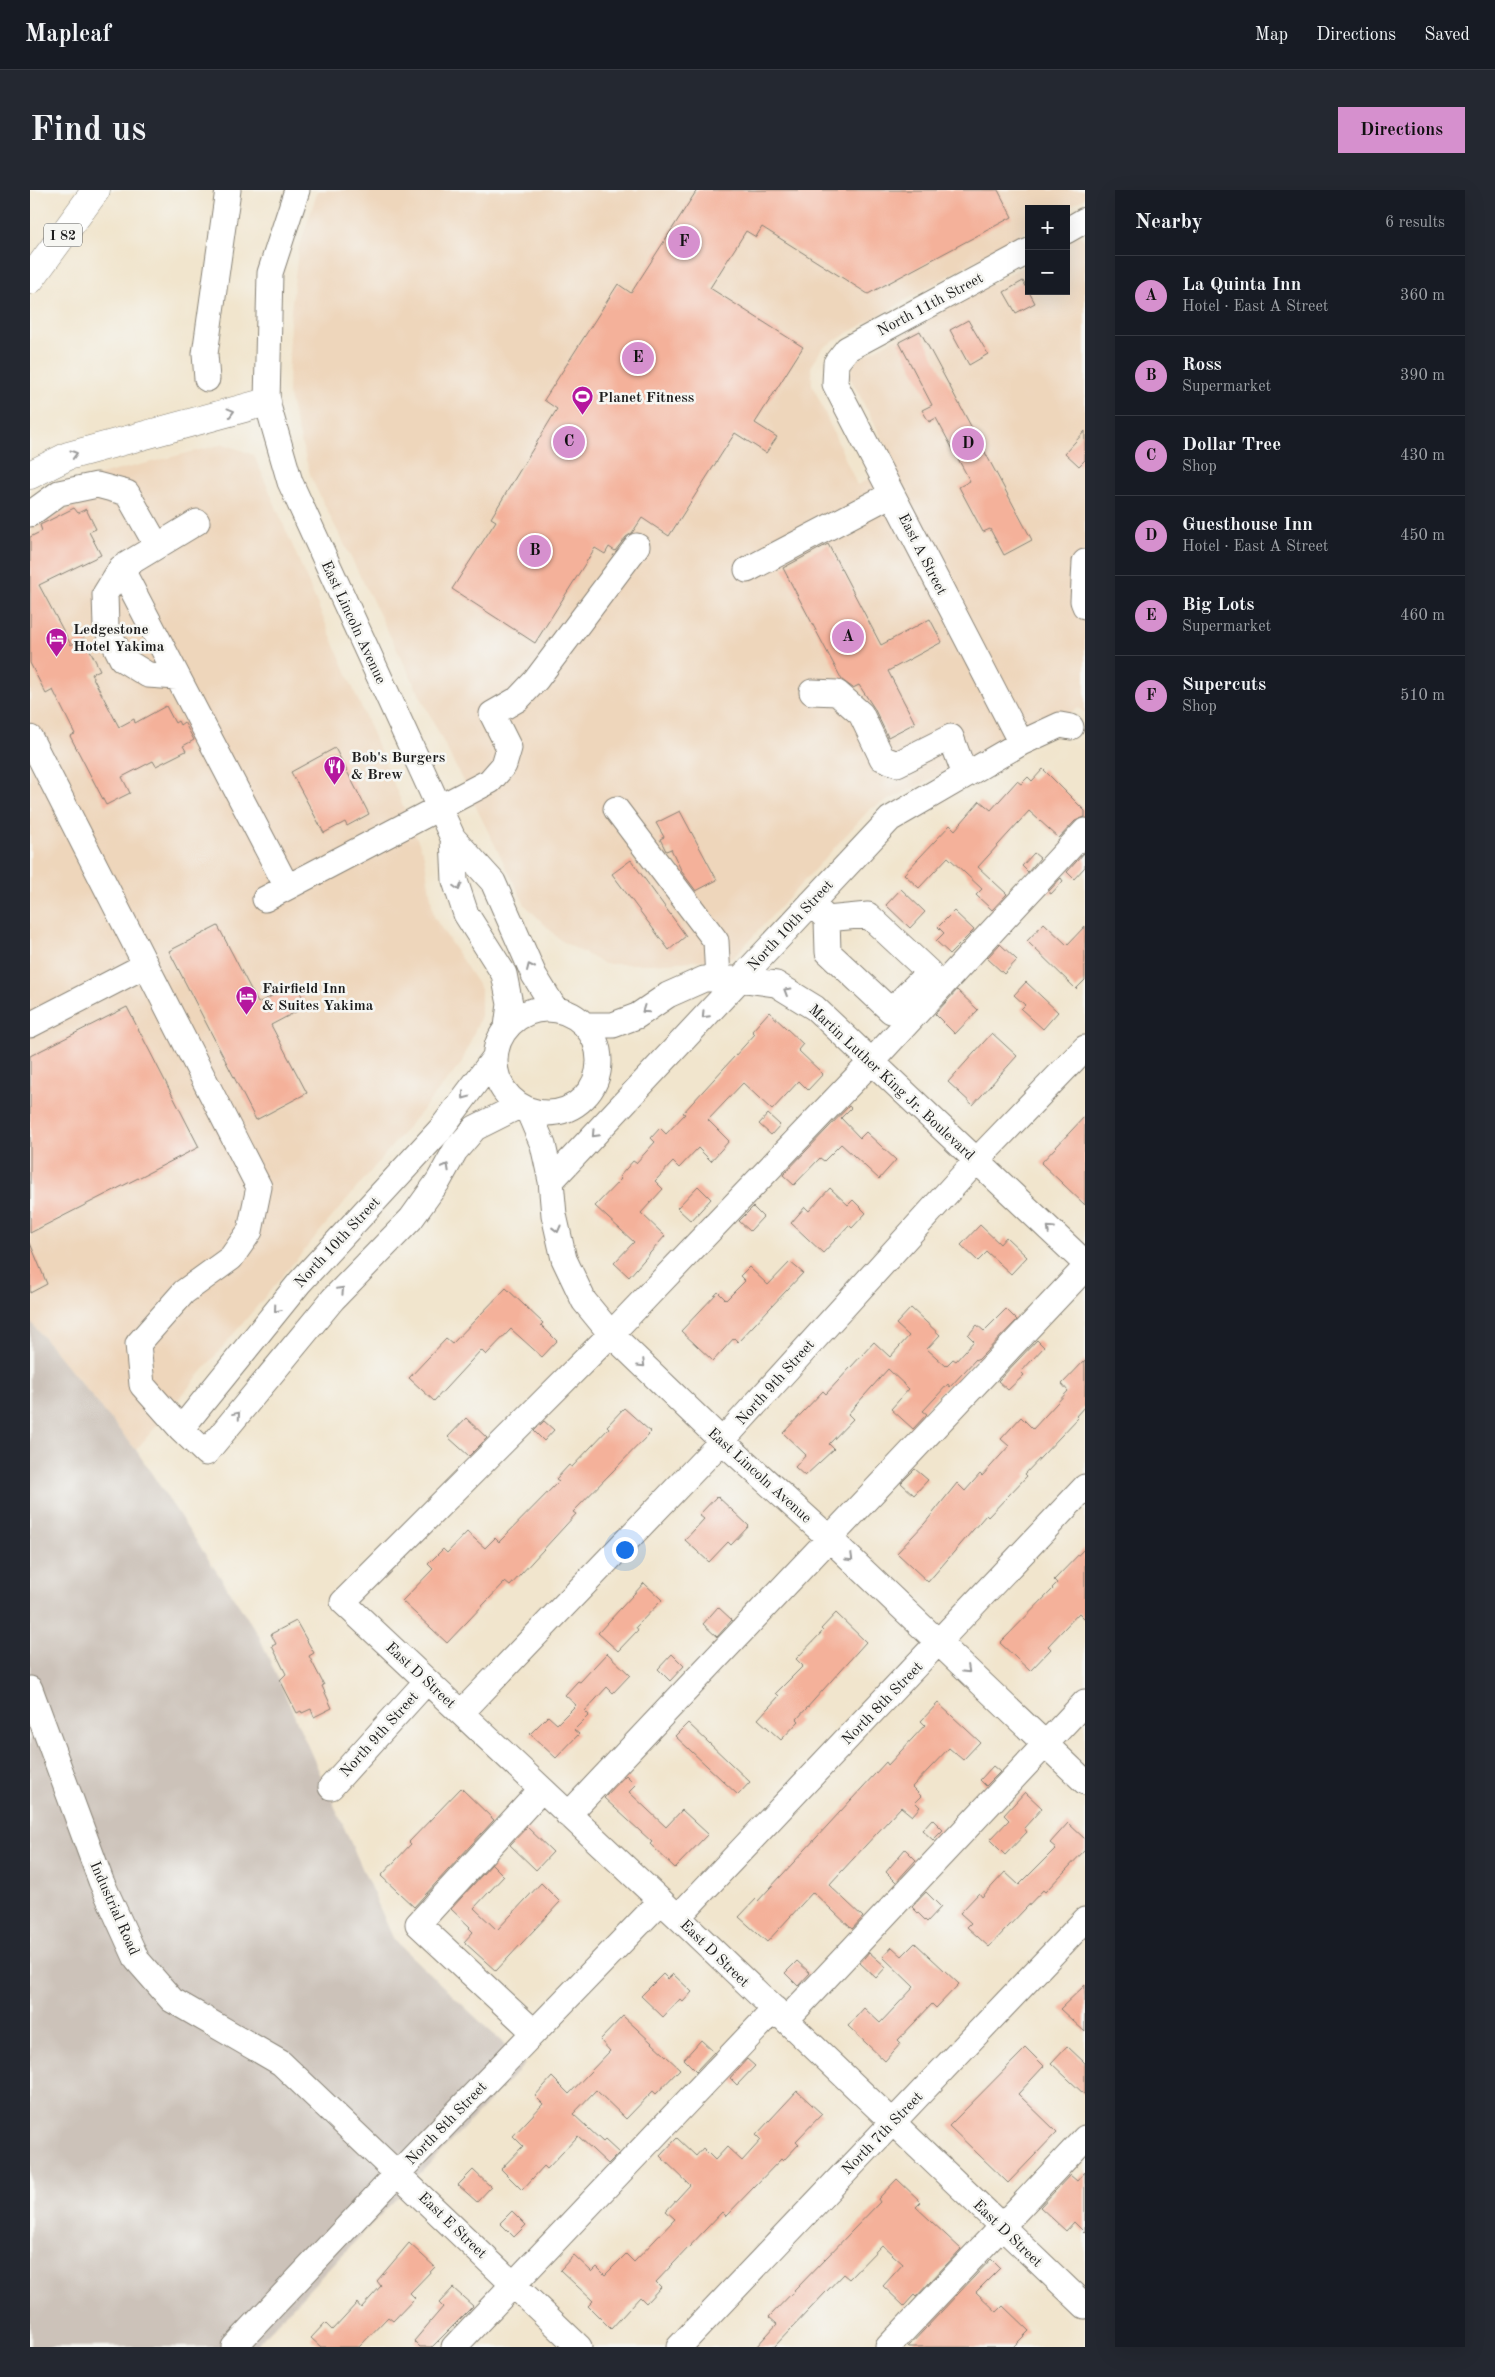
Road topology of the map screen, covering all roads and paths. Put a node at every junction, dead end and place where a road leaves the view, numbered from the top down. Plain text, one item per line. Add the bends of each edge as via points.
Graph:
1 (96, 190) edge
2 (228, 190) edge
3 (297, 190) edge
4 (1085, 220) edge
5 (1070, 228) edge
6 (1025, 253) edge
7 (30, 280) edge
8 (836, 363) joint
9 (207, 379) dead end
10 (267, 402) junction
11 (30, 474) edge
12 (892, 494) junction
13 (30, 514) edge
14 (197, 522) dead end
15 (157, 546) junction
16 (637, 546) dead end
17 (1085, 562) edge
18 (121, 568) junction
19 (747, 570) dead end
20 (1085, 606) edge
21 (177, 677) junction
22 (812, 692) dead end
23 (1080, 729) edge
24 (30, 738) edge
25 (1021, 743) junction
26 (965, 775) junction
27 (439, 807) junction
28 (616, 809) dead end
29 (1085, 831) edge
30 (453, 838) junction
31 (287, 887) junction
32 (265, 899) dead end
33 (146, 965) junction
34 (728, 979) junction
35 (555, 1009) junction
36 (30, 1025) edge
37 (586, 1025) junction
38 (507, 1027) junction
39 (1085, 1048) edge
40 (495, 1057) junction
41 (872, 1060) junction
42 (524, 1108) junction
43 (977, 1160) junction
44 (551, 1181) junction
45 (1085, 1263) edge
46 (1085, 1268) edge
47 (611, 1334) junction
48 (180, 1428) junction
49 (722, 1441) junction
50 (1085, 1487) edge
51 (829, 1538) junction
52 (939, 1643) junction
53 (427, 1681) junction
54 (30, 1689) edge
55 (1085, 1702) edge
56 (461, 1713) junction
57 (1045, 1744) junction
58 (1085, 1782) edge
59 (331, 1787) dead end
60 (541, 1790) junction
61 (568, 1815) junction
62 (669, 1909) junction
63 (1085, 1920) edge
64 (780, 2015) junction
65 (534, 2032) junction
66 (281, 2063) joint
67 (893, 2122) junction
68 (1085, 2138) edge
69 (398, 2173) junction
70 (1000, 2227) junction
71 (515, 2284) junction
72 (1085, 2306) edge
73 (234, 2347) edge
74 (454, 2347) edge
75 (579, 2347) edge
76 (679, 2347) edge
77 (888, 2347) edge

1 - 7 highway, I 82
2 - 9 street via 206,354
3 - 10 street, East Lincoln Avenue via 270,272
4 - 5 street
6 - 8 street, North 11th Street via 847,349
8 - 12 street, East A Street via 835,384
11 -> 10 highway via 68,456
10 - 27 street, East Lincoln Avenue via 290,482
12 - 19 street
12 - 25 street, East A Street
13 - 15 street via 59,493 97,485 127,493
14 - 15 street
15 - 18 street
16 - 27 street via 536,680 518,699 492,714 509,748 504,765 490,781
17 - 20 street via 1082,601
18 - 21 street
18 - 21 street via 105,594 106,627 122,659 148,675
21 - 31 street
22 - 26 street via 838,693 861,714 882,758 896,764 951,737
23 - 25 street, North 10th Street via 1060,725
24 - 33 street
25 - 26 street, North 10th Street
26 - 34 street, North 10th Street via 890,819 819,911
27 - 30 street, East Lincoln Avenue
27 - 31 street
28 - 34 street via 716,941
29 - 41 street
35 -> 30 street, East Lincoln Avenue via 534,975 493,882
30 -> 38 street, East Lincoln Avenue via 455,881 466,914 504,974 510,1004
31 - 32 street
33 - 36 street
33 - 48 street via 259,1187 250,1231 231,1258 184,1292 138,1344 142,1385
34 -> 37 street, Martin Luther King Jr. Boulevard via 704,980 668,995 637,1016 613,1025
41 -> 34 street, Martin Luther King Jr. Boulevard via 815,1008 776,984
34 -> 44 street, North 10th Street
35 - 37 street via 572,1014
35 - 38 street via 537,1009 520,1015
37 - 42 street via 596,1040 600,1057 598,1075 591,1091 579,1104 563,1112 545,1114
38 - 40 street via 498,1041
39 - 43 street, North 9th Street
40 - 42 street via 500,1085 508,1097
40 -> 48 street, North 10th Street via 440,1130 300,1282
41 - 43 street, Martin Luther King Jr. Boulevard
41 - 47 street
42 - 44 street, East Lincoln Avenue via 543,1144
48 -> 42 street via 206,1453 333,1298 410,1219 439,1180 455,1151 475,1128
45 -> 43 street, Martin Luther King Jr. Boulevard
43 - 49 street, North 9th Street
44 -> 47 street, East Lincoln Avenue via 554,1215 564,1259 584,1301
46 - 51 street
47 -> 49 street, East Lincoln Avenue
47 - 53 street, East D Street via 343,1602
49 - 51 street, East Lincoln Avenue
49 - 56 street, North 9th Street
50 - 52 street, North 8th Street
51 -> 52 street, East Lincoln Avenue
51 - 61 street
52 -> 57 street, East Lincoln Avenue
52 - 62 street, North 8th Street
53 - 56 street, East D Street
53 - 59 street, North 9th Street
54 - 66 street, Industrial Road via 101,1881 137,1960 172,2000
55 - 57 street
56 - 60 street, East D Street
57 - 58 street, East Lincoln Avenue
57 - 64 street
60 - 61 street, East D Street
60 - 65 street via 418,1924
61 - 62 street, East D Street
62 - 64 street, East D Street
62 - 65 street, North 8th Street
63 - 67 street, North 7th Street
64 - 67 street, East D Street
64 - 71 street
65 - 69 street, North 8th Street
66 - 69 street, East E Street
67 - 70 street, East D Street
67 - 76 street, North 7th Street
68 - 70 street
69 - 71 street, East E Street
69 - 73 street, North 8th Street
70 - 72 street, East D Street
70 - 77 street
71 - 74 street
71 - 75 street, East E Street

